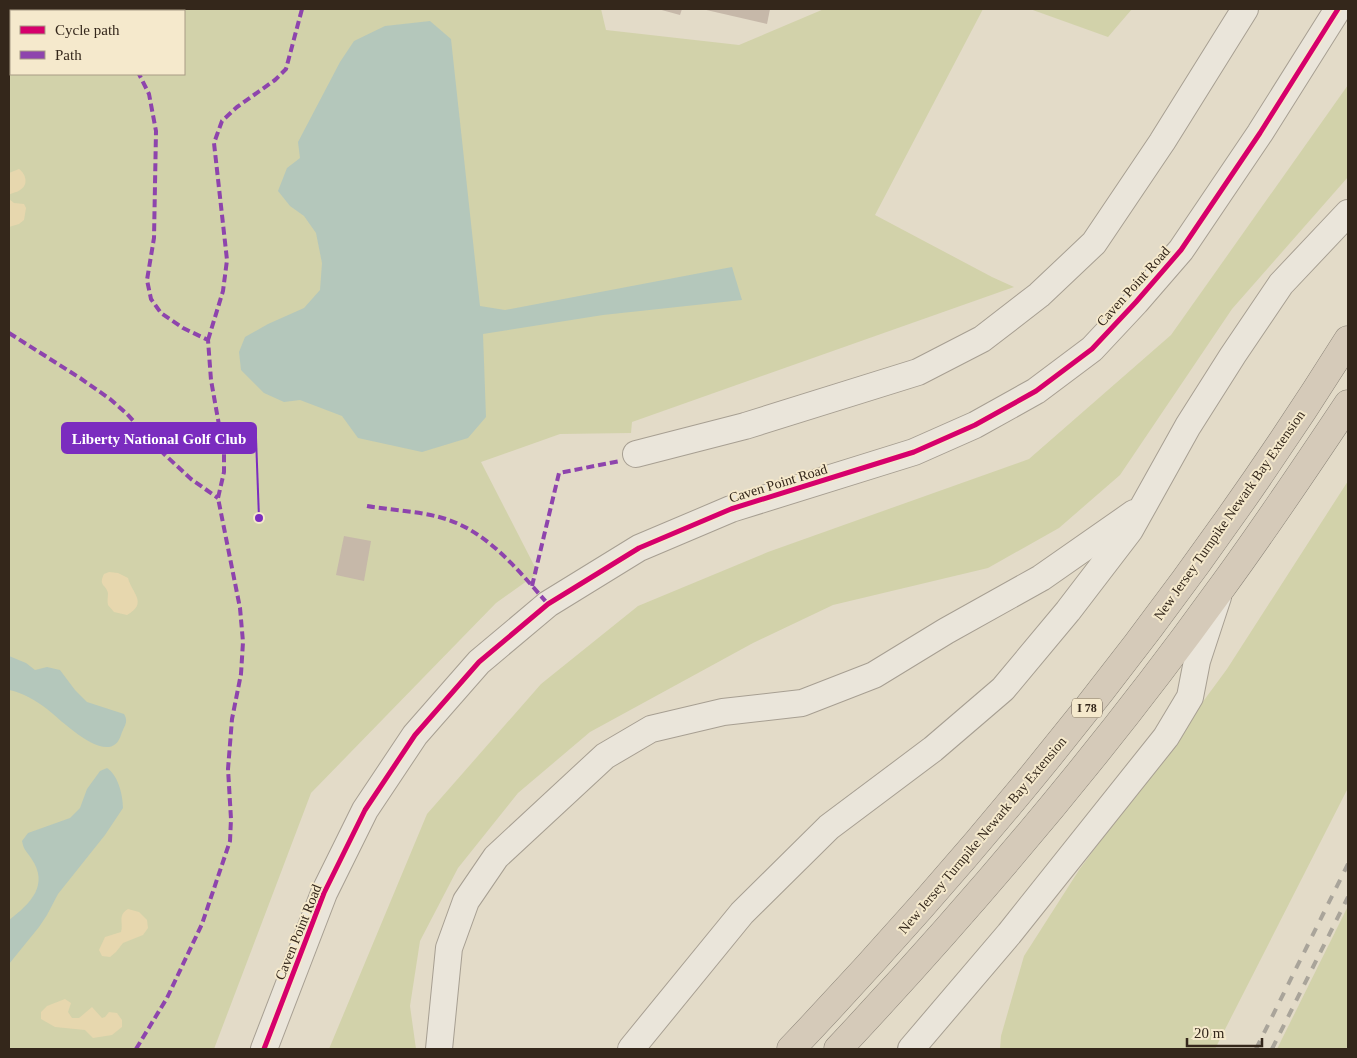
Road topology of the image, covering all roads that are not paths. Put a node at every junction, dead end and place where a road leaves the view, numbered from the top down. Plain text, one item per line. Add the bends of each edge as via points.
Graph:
1 (1245, 9) edge
2 (1338, 9) edge
3 (1348, 213) edge
4 (1348, 340) edge
5 (1348, 404) edge
6 (636, 454) dead end
7 (1143, 507) junction
8 (1219, 591) junction
9 (264, 1049) edge
10 (439, 1049) edge
11 (631, 1049) edge
12 (791, 1049) edge
13 (838, 1049) edge
14 (911, 1049) edge

1 - 6 street via 1094,243 1039,295 982,339 918,372 745,426
2 - 9 street, Caven Point Road via 1260,133 1180,250 1092,349 1036,391 975,425 914,452 731,509 639,548 548,604 479,662 415,735 365,810 324,892
3 - 7 street via 1281,284 1188,426
4 - 12 highway, New Jersey Turnpike Newark Bay Extension / I 78 via 1216,535 1080,718 934,894
5 - 8 highway, I 78
7 - 10 street via 1041,578 874,675 802,703 723,712 651,729 605,756 496,857 466,901 449,948
7 - 11 street via 1130,530 1068,611 1003,689 933,749 829,827 742,913
8 - 13 highway, I 78 via 1114,730 1013,854
8 - 14 street via 1197,661 1190,697 1166,736 1009,934

